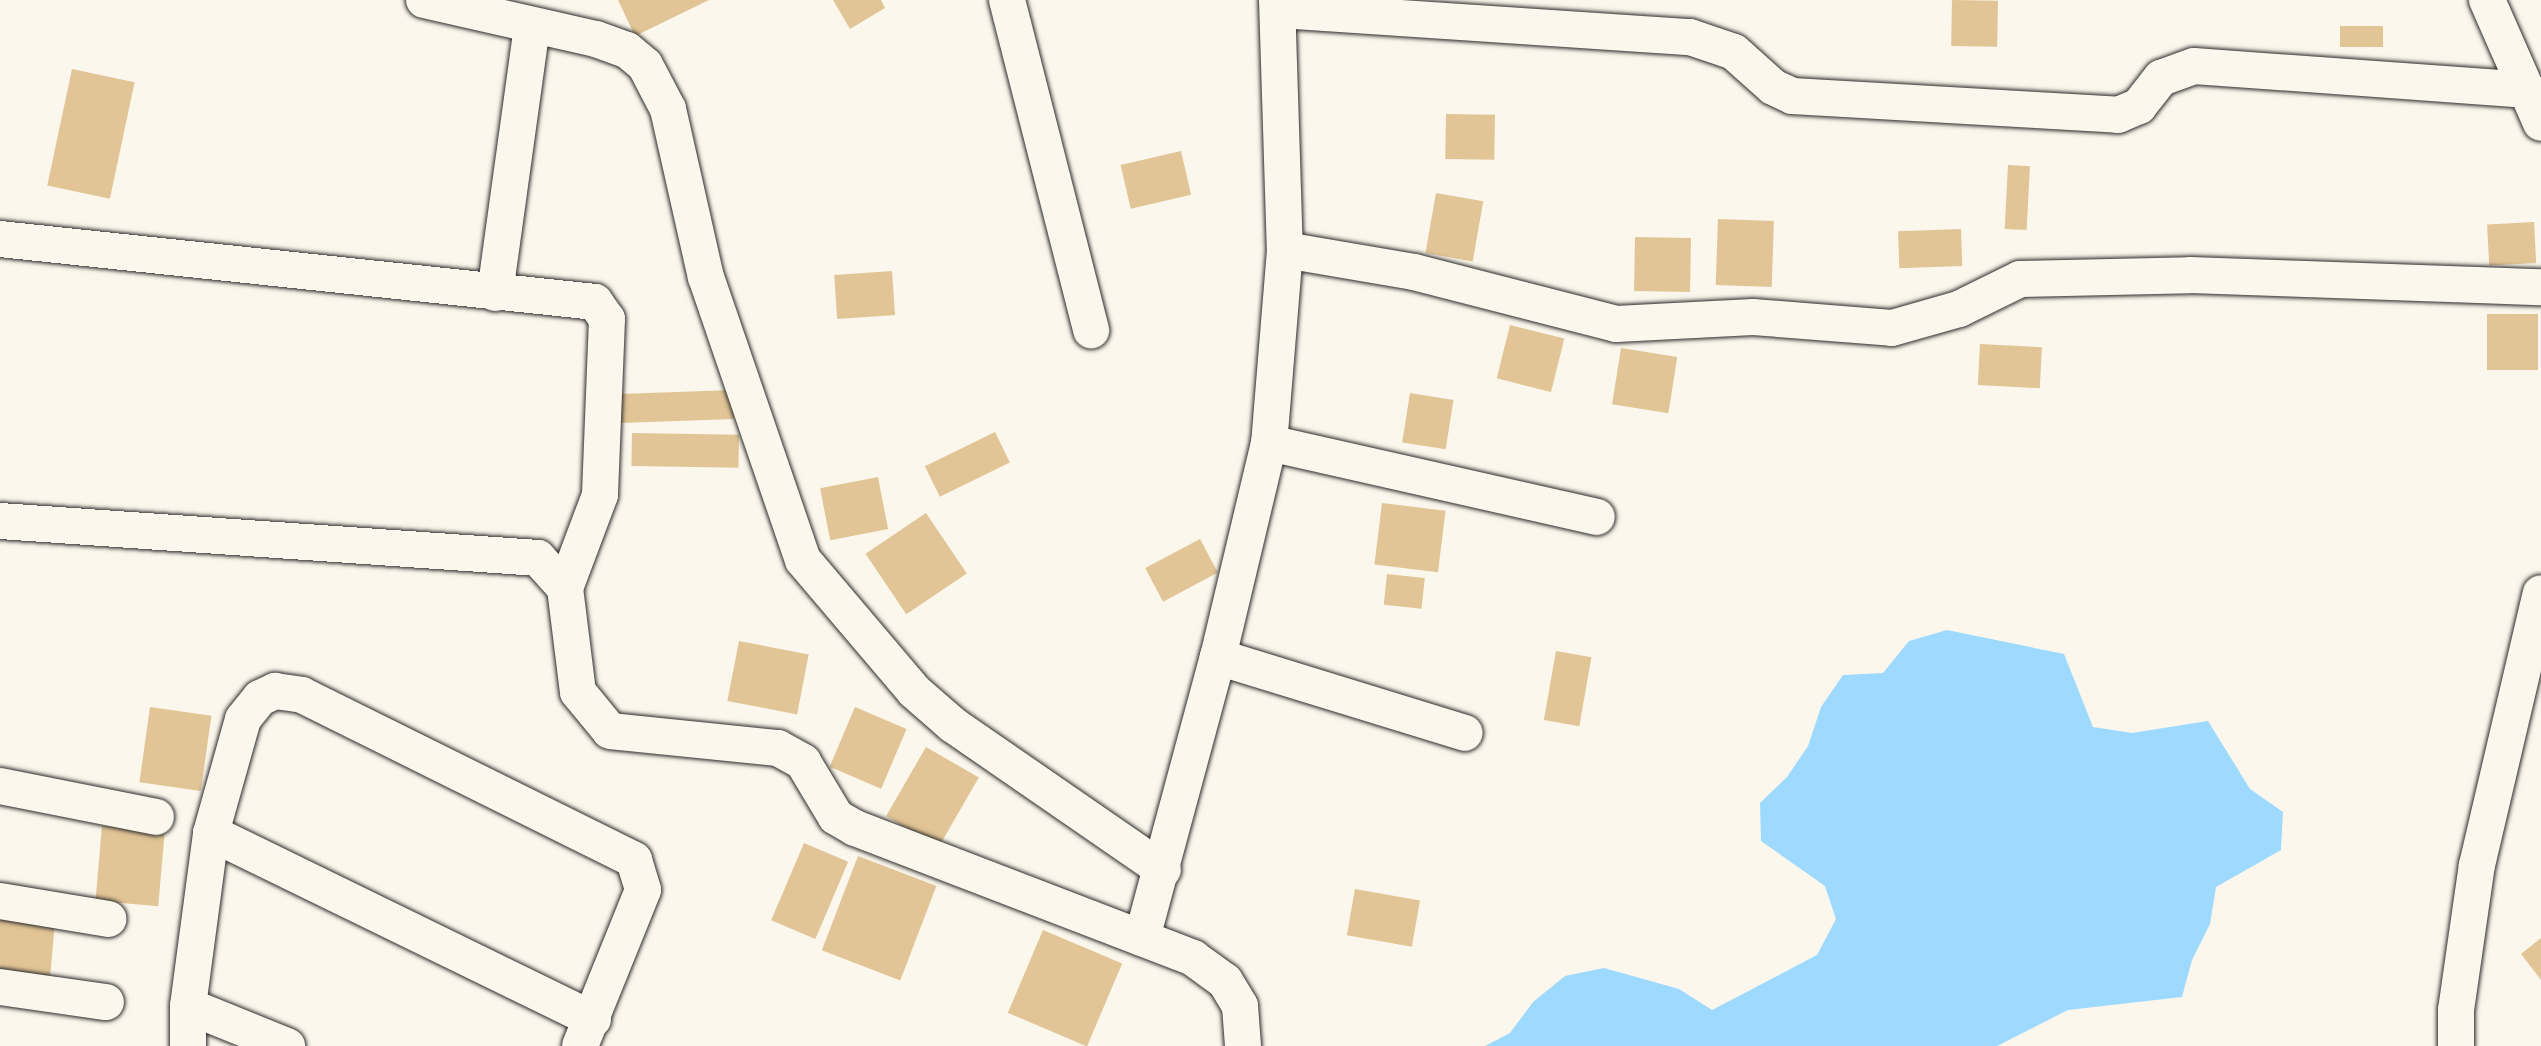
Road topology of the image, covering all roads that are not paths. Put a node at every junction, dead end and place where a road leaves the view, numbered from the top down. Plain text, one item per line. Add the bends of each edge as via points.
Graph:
1 (424, 0) edge
2 (1007, 0) edge
3 (2487, 0) edge
4 (1278, 5) edge
5 (532, 26) junction
6 (2535, 106) edge
7 (0, 239) edge
8 (1285, 250) junction
9 (2541, 287) edge
10 (495, 293) junction
11 (1091, 330) dead end
12 (1269, 443) junction
13 (1597, 517) dead end
14 (0, 521) edge
15 (565, 588) junction
16 (2541, 593) edge
17 (1218, 657) junction
18 (1465, 733) dead end
19 (0, 786) edge
20 (156, 817) dead end
21 (211, 833) junction
22 (1163, 870) junction
23 (0, 901) edge
24 (109, 919) dead end
25 (1142, 938) junction
26 (0, 987) edge
27 (106, 1002) dead end
28 (188, 1006) junction
29 (586, 1032) edge
30 (188, 1046) edge
31 (287, 1046) edge
32 (1243, 1046) edge
33 (2456, 1046) edge

1 - 5 street
2 - 11 street
3 - 6 street
4 - 6 street via 1690,37 1734,52 1773,87 1808,97 2118,115 2139,106 2161,78 2194,66
4 - 8 street
5 - 10 street
5 - 22 street via 627,50 656,79 668,109 711,293 803,560 877,649 943,717
7 - 10 street
8 - 9 street via 1414,272 1616,324 1753,317 1892,328 1959,309 2020,279 2190,275
8 - 12 street
10 - 15 street via 595,302 607,319 600,495
12 - 13 street
12 - 17 street
14 - 15 street via 507,554 538,558
15 - 25 street via 578,692 610,731 778,748 803,762 836,817 855,828
16 - 33 street via 2477,865 2456,1010
17 - 18 street
17 - 22 street
19 - 20 street
21 - 28 street
21 - 29 street
21 - 29 street via 243,719 260,698 275,691 302,695 634,860 643,890
22 - 25 street
23 - 24 street
25 - 32 street via 1193,958 1225,981 1240,1006
26 - 27 street
28 - 30 street
28 - 31 street

